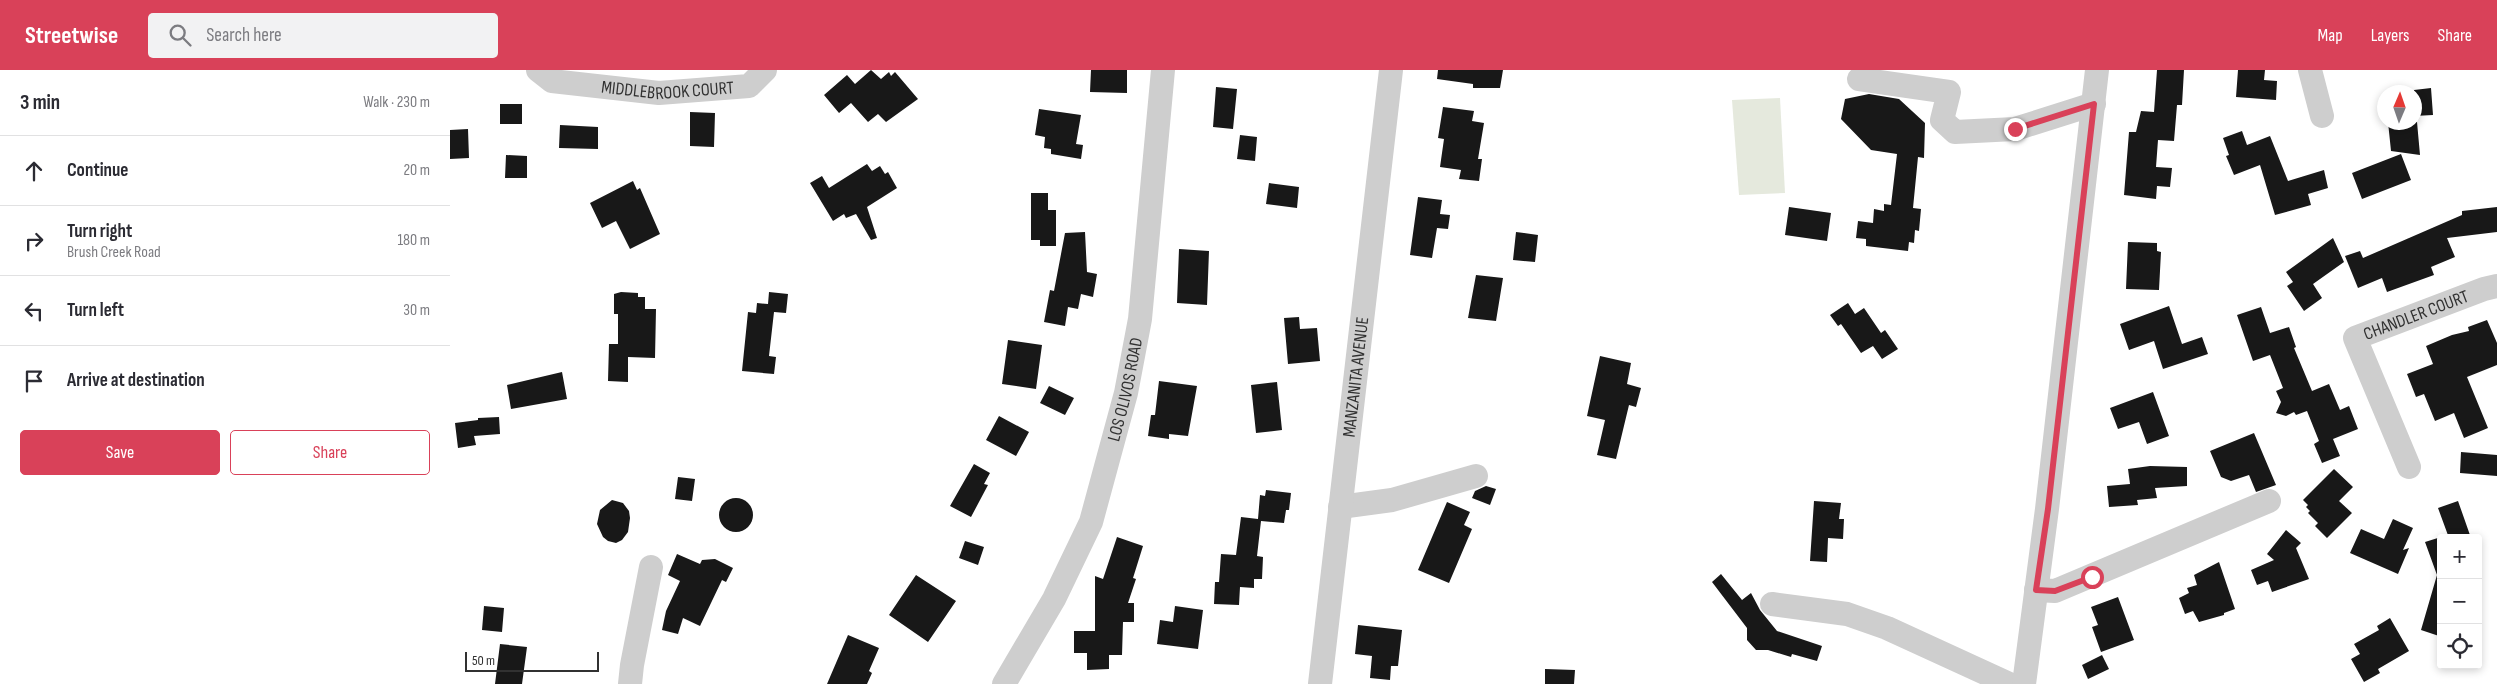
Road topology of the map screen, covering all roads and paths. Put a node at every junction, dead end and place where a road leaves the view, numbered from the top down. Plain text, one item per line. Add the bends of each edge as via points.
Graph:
1 (538, 70) edge
2 (765, 70) edge
3 (1163, 70) edge
4 (1391, 70) edge
5 (2097, 70) edge
6 (2310, 70) edge
7 (1859, 79) dead end
8 (2094, 104) junction
9 (2322, 116) dead end
10 (2497, 286) edge
11 (2409, 467) dead end
12 (1476, 476) dead end
13 (2269, 501) dead end
14 (1340, 507) junction
15 (651, 567) dead end
16 (2036, 590) junction
17 (1772, 604) dead end
18 (630, 684) edge
19 (1004, 684) edge
20 (1320, 684) edge
21 (2009, 684) edge
22 (2024, 684) edge

1 - 2 street, MIDDLEBROOK COURT via 552,81 659,93 749,86
3 - 19 street, LOS OLIVOS ROAD via 1140,319 1126,393 1091,522 1054,599
4 - 14 street, MANZANITA AVENUE
5 - 8 street
6 - 9 street
7 - 8 street via 1949,92 1942,120 1955,132 2015,129
8 - 16 street
10 - 11 street, CHANDLER COURT via 2355,338
12 - 14 street via 1392,500
13 - 16 street via 2055,591
14 - 20 street, MANZANITA AVENUE
15 - 18 street
16 - 22 street
17 - 21 street via 1847,614 1887,628

